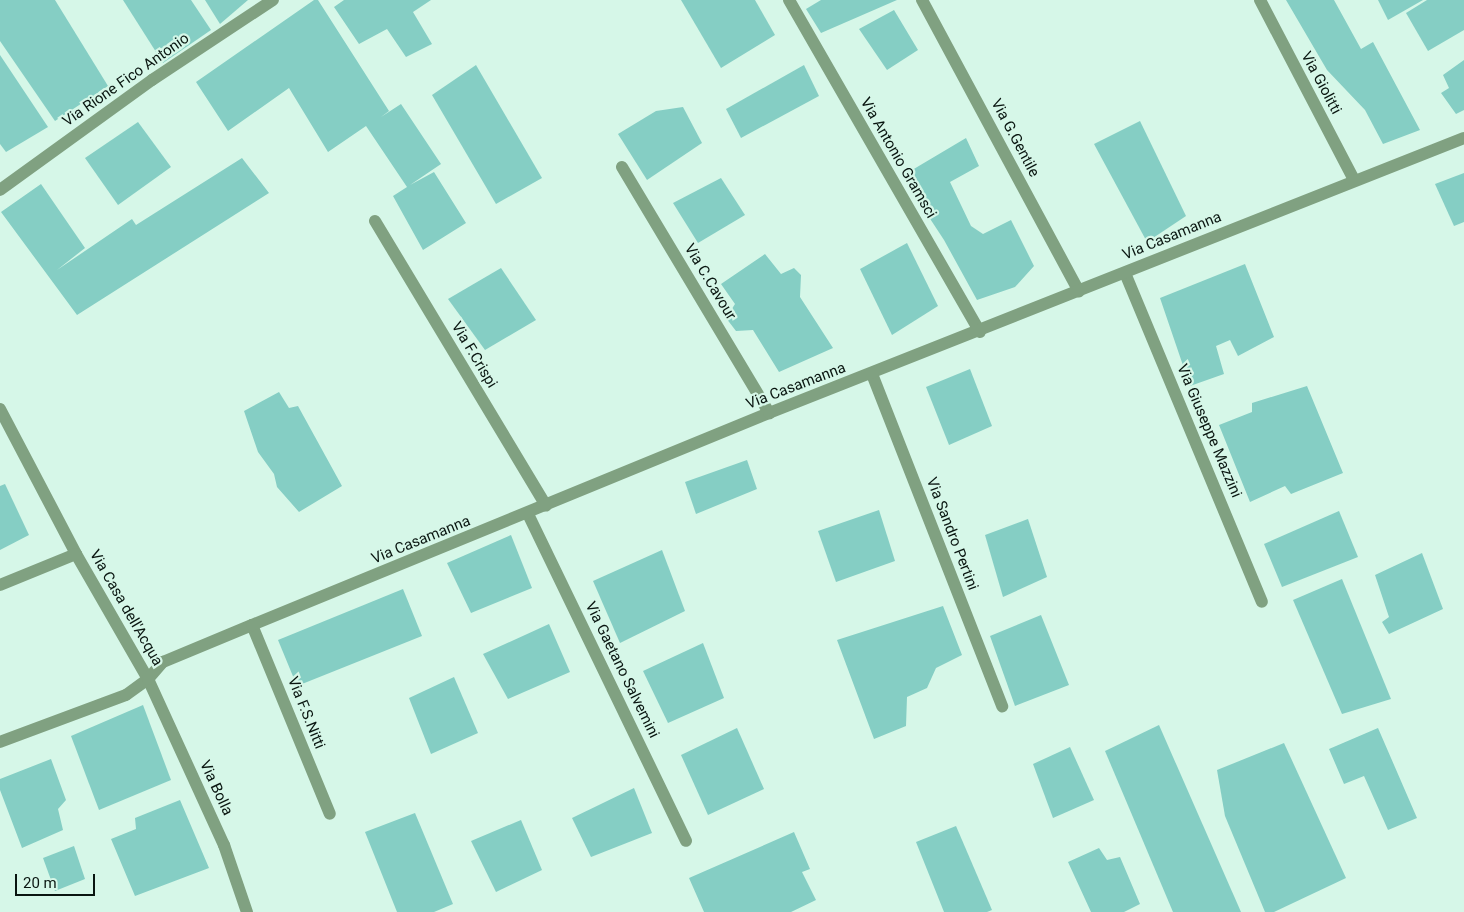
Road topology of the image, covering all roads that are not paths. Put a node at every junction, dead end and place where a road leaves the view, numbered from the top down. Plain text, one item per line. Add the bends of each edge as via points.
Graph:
1 (273, 0) edge
2 (789, 0) edge
3 (922, 0) edge
4 (1260, 0) edge
5 (1464, 138) edge
6 (622, 167) dead end
7 (1354, 180) junction
8 (0, 190) edge
9 (375, 221) dead end
10 (1125, 273) junction
11 (1079, 291) junction
12 (980, 332) junction
13 (872, 374) junction
14 (0, 409) edge
15 (770, 413) junction
16 (546, 506) junction
17 (528, 514) junction
18 (76, 554) junction
19 (0, 585) edge
20 (1262, 602) dead end
21 (252, 624) junction
22 (148, 679) junction
23 (1002, 706) dead end
24 (0, 742) edge
25 (330, 814) dead end
26 (686, 841) dead end
27 (247, 912) edge

1 - 8 street, Via Rione Fico Antonio via 152,80
2 - 12 street, Via Antonio Gramsci
3 - 11 street, Via G.Gentile
4 - 7 street, Via Giolitti
5 - 7 street, Via Casamanna
6 - 15 street, Via C.Cavour
7 - 10 street, Via Casamanna
9 - 16 street, Via F.Crispi
10 - 11 street, Via Casamanna
10 - 20 street, Via Giuseppe Mazzini
11 - 12 street, Via Casamanna
12 - 13 street, Via Casamanna
13 - 15 street, Via Casamanna
13 - 23 street, Via Sandro Pertini
14 - 18 street, Via Casa dell'Acqua
15 - 16 street, Via Casamanna
16 - 17 street, Via Casamanna
17 - 21 street, Via Casamanna
17 - 26 street, Via Gaetano Salvemini
18 - 19 street
18 - 22 street, Via Casa dell'Acqua
21 - 22 street, Via Casamanna via 163,662
21 - 25 street, Via F.S.Nitti
22 - 24 street, Via Casa dell'Acqua via 126,696
22 - 27 street, Via Bolla via 224,845

